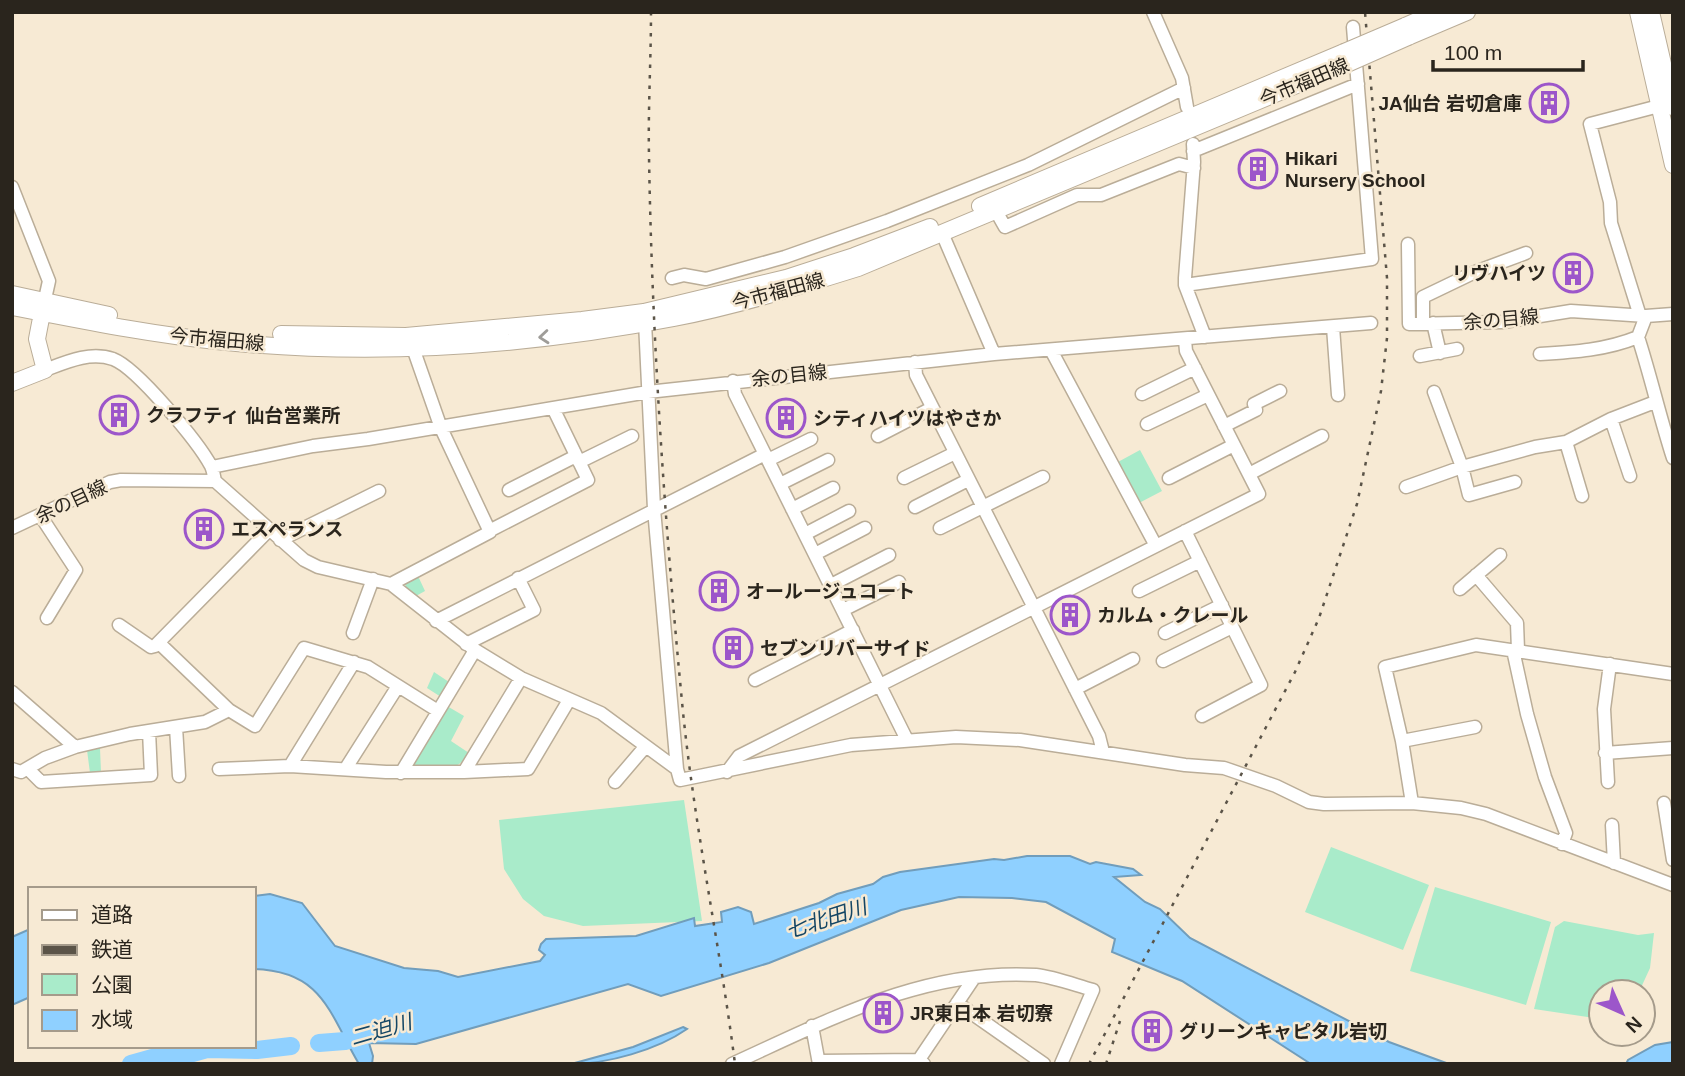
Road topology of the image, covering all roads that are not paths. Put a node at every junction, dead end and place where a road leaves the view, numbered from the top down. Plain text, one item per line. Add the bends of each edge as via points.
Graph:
1 (1153, 12) edge
2 (1437, 12) edge
3 (1467, 12) edge
4 (1638, 12) edge
5 (1650, 12) edge
6 (1353, 27) dead end
7 (1406, 32) junction
8 (1346, 58) junction
9 (1358, 84) junction
10 (1184, 88) junction
11 (1669, 104) edge
12 (1187, 107) dead end
13 (1673, 165) edge
14 (1194, 168) junction
15 (12, 187) edge
16 (996, 211) junction
17 (942, 233) junction
18 (1408, 244) dead end
19 (1526, 253) dead end
20 (672, 278) dead end
21 (1185, 285) junction
22 (12, 295) edge
23 (12, 307) edge
24 (43, 307) junction
25 (1673, 314) edge
26 (1643, 316) junction
27 (645, 322) junction
28 (1371, 323) dead end
29 (1428, 323) junction
30 (1333, 327) junction
31 (1205, 337) junction
32 (1637, 337) junction
33 (1186, 344) junction
34 (413, 348) junction
35 (1457, 349) dead end
36 (1440, 353) junction
37 (994, 354) junction
38 (1540, 354) dead end
39 (1054, 355) junction
40 (1420, 356) dead end
41 (915, 368) junction
42 (1195, 368) junction
43 (45, 369) junction
44 (12, 383) edge
45 (734, 387) junction
46 (1280, 391) dead end
47 (648, 392) junction
48 (1434, 392) dead end
49 (1142, 394) dead end
50 (1208, 394) junction
51 (1339, 395) dead end
52 (1655, 402) junction
53 (553, 408) junction
54 (932, 408) junction
55 (1611, 419) junction
56 (1147, 424) dead end
57 (1224, 426) junction
58 (441, 428) junction
59 (632, 436) dead end
60 (878, 436) dead end
61 (1322, 436) dead end
62 (811, 439) dead end
63 (1566, 442) junction
64 (1234, 445) junction
65 (955, 453) junction
66 (766, 457) junction
67 (1673, 458) edge
68 (577, 459) junction
69 (828, 460) dead end
70 (1462, 467) junction
71 (213, 474) junction
72 (1249, 474) junction
73 (1630, 476) dead end
74 (1043, 477) dead end
75 (904, 478) dead end
76 (1170, 478) dead end
77 (968, 480) junction
78 (1515, 482) dead end
79 (780, 484) junction
80 (1406, 487) dead end
81 (833, 488) dead end
82 (509, 490) dead end
83 (379, 491) dead end
84 (1581, 496) dead end
85 (915, 507) dead end
86 (982, 508) junction
87 (654, 509) junction
88 (792, 509) junction
89 (849, 511) dead end
90 (40, 515) junction
91 (12, 528) edge
92 (865, 528) dead end
93 (940, 528) dead end
94 (268, 531) junction
95 (489, 531) junction
96 (1185, 531) junction
97 (805, 534) junction
98 (280, 540) junction
99 (1156, 546) junction
100 (815, 554) junction
101 (889, 555) dead end
102 (1500, 555) dead end
103 (1200, 561) junction
104 (1476, 575) junction
105 (518, 578) junction
106 (373, 579) junction
107 (899, 582) dead end
108 (391, 584) junction
109 (831, 585) junction
110 (1460, 589) dead end
111 (1139, 592) dead end
112 (1222, 605) junction
113 (1033, 609) junction
114 (843, 610) junction
115 (47, 618) dead end
116 (436, 621) junction
117 (119, 625) dead end
118 (1232, 627) junction
119 (853, 630) junction
120 (353, 633) dead end
121 (1165, 633) dead end
122 (159, 643) junction
123 (470, 647) junction
124 (1515, 650) junction
125 (1133, 659) dead end
126 (1163, 661) dead end
127 (354, 662) junction
128 (1609, 664) junction
129 (1673, 674) edge
130 (521, 678) junction
131 (755, 680) dead end
132 (880, 684) junction
133 (398, 685) junction
134 (1075, 689) junction
135 (12, 692) edge
136 (569, 700) junction
137 (229, 710) junction
138 (438, 711) junction
139 (1202, 716) dead end
140 (176, 727) junction
141 (1475, 727) dead end
142 (149, 731) junction
143 (907, 740) junction
144 (1402, 741) junction
145 (75, 747) junction
146 (645, 747) junction
147 (1673, 748) edge
148 (1103, 752) junction
149 (1605, 753) junction
150 (290, 766) junction
151 (346, 768) junction
152 (12, 769) edge
153 (27, 769) junction
154 (219, 769) dead end
155 (677, 769) junction
156 (464, 772) junction
157 (727, 772) junction
158 (401, 773) junction
159 (179, 776) dead end
160 (615, 782) dead end
161 (1608, 782) dead end
162 (1412, 803) junction
163 (1664, 803) dead end
164 (1612, 825) dead end
165 (1562, 844) junction
166 (1673, 860) edge
167 (1614, 863) junction
168 (1673, 885) edge
169 (974, 978) junction
170 (957, 1003) junction
171 (812, 1026) junction
172 (748, 1060) edge
173 (819, 1062) edge
174 (920, 1063) edge
175 (732, 1064) edge
176 (1044, 1064) edge
177 (1061, 1064) edge

1 - 10 street
2 - 7 main road, 今市福田線
3 - 7 main road, 今市福田線
4 - 11 main road
5 - 11 main road
6 - 9 street
7 - 8 main road, 今市福田線, bridge
8 - 16 main road, 今市福田線
8 - 24 main road, 今市福田線 via 855,256 786,278 643,312 406,336 323,336 219,332
9 - 14 street via 1193,147
9 - 21 street via 1372,259
10 - 12 street
10 - 20 street via 1028,165 887,221 706,279
11 - 13 main road
11 - 26 street via 1590,124 1611,223
14 - 16 street via 1179,164 1101,195 1077,195 1005,227
14 - 21 street
15 - 24 street via 49,281
16 - 17 main road, 今市福田線
17 - 27 main road, 今市福田線 via 858,268 790,289
17 - 37 street
18 - 29 street via 1409,324
19 - 29 street via 1423,297
21 - 31 street
22 - 24 main road, 今市福田線
23 - 24 main road, 今市福田線
24 - 34 main road, 今市福田線 via 129,330 217,341
24 - 43 main road via 37,339
25 - 26 street, 余の目線
26 - 29 street, 余の目線 via 1571,311 1503,322
26 - 32 street
27 -> 34 main road, 今市福田線 via 562,336
27 - 47 street
28 - 30 street, 余の目線
29 - 36 street
30 - 31 street, 余の目線
30 - 51 street
31 - 33 street, 余の目線
32 - 38 street via 1590,351
32 - 52 street
33 - 39 street, 余の目線
33 - 42 street
34 - 58 street
35 - 36 street
36 - 40 street
37 - 39 street, 余の目線
37 - 41 street, 余の目線
39 - 99 street
41 - 45 street, 余の目線
41 - 54 street
42 - 49 street
42 - 50 street
43 - 44 main road
43 - 71 street via 81,357 112,359 125,365 171,413
45 - 47 street, 余の目線
45 - 66 street
46 - 57 street
47 - 53 street, 余の目線
47 - 87 street
48 - 70 street
50 - 56 street
50 - 57 street
52 - 55 street
52 - 67 street
53 - 58 street, 余の目線
53 - 68 street
54 - 60 street
54 - 65 street
55 - 63 street
55 - 73 street
57 - 64 street
58 - 71 street, 余の目線 via 313,446
58 - 95 street
59 - 68 street
61 - 72 street
62 - 66 street
63 - 70 street
63 - 84 street
64 - 72 street
64 - 76 street
65 - 75 street
65 - 77 street
66 - 79 street
66 - 87 street
68 - 82 street
68 - 95 street via 588,480
69 - 79 street
70 - 78 street via 1469,495
70 - 80 street
71 - 90 street, 余の目線 via 110,482
71 - 94 street
72 - 96 street via 1259,494
74 - 86 street
77 - 85 street
77 - 86 street
79 - 88 street
81 - 88 street
83 - 98 street
86 - 93 street
86 - 113 street
87 - 105 street
87 - 155 street
88 - 97 street
89 - 97 street
90 - 91 street, 余の目線
90 - 115 street via 76,570
92 - 100 street
94 - 98 street
94 - 122 street
95 - 108 street
96 - 99 street
96 - 103 street
97 - 100 street
98 - 106 street via 318,566
99 - 113 street
100 - 109 street
101 - 109 street
102 - 104 street
103 - 111 street
103 - 112 street
104 - 110 street
104 - 124 street via 1517,623
105 - 116 street
105 - 123 street via 534,610
106 - 108 street
106 - 120 street
107 - 114 street
108 - 116 street
109 - 114 street
112 - 118 street
112 - 121 street
113 - 132 street
113 - 134 street
114 - 119 street
116 - 123 street
117 - 122 street via 151,647
118 - 126 street
118 - 139 street via 1261,685
119 - 131 street
119 - 132 street
122 - 137 street
123 - 130 street
123 - 138 street
124 - 128 street
124 - 144 street via 1476,645 1385,667
124 - 165 street via 1527,714 1566,833
125 - 134 street
127 - 133 street
127 - 137 street via 304,648 255,726
127 - 150 street
128 - 129 street
128 - 149 street
130 - 136 street
130 - 156 street
132 - 143 street
132 - 157 street via 739,757
133 - 138 street
133 - 151 street
134 - 148 street
135 - 145 street
136 - 146 street via 600,713
136 - 156 street via 528,769
137 - 140 street via 205,722
138 - 158 street
140 - 142 street
140 - 159 street
141 - 144 street
142 - 145 street
142 - 153 street via 151,775 41,782
143 - 148 street via 1020,740
143 - 157 street via 851,745
144 - 162 street
145 - 153 street
146 - 155 street
146 - 160 street
147 - 149 street
148 - 162 street via 1224,768 1309,802
149 - 161 street
150 - 151 street
150 - 154 street
151 - 158 street
152 - 153 street
155 - 157 street via 680,780
156 - 158 street
162 - 165 street via 1486,814
163 - 166 street
164 - 167 street
165 - 167 street
167 - 168 street
169 - 170 street
169 - 171 street via 924,986
169 - 177 street via 1038,975 1093,990
170 - 174 street
170 - 176 street
171 - 172 street
171 - 173 street
172 - 175 street
173 - 174 street

